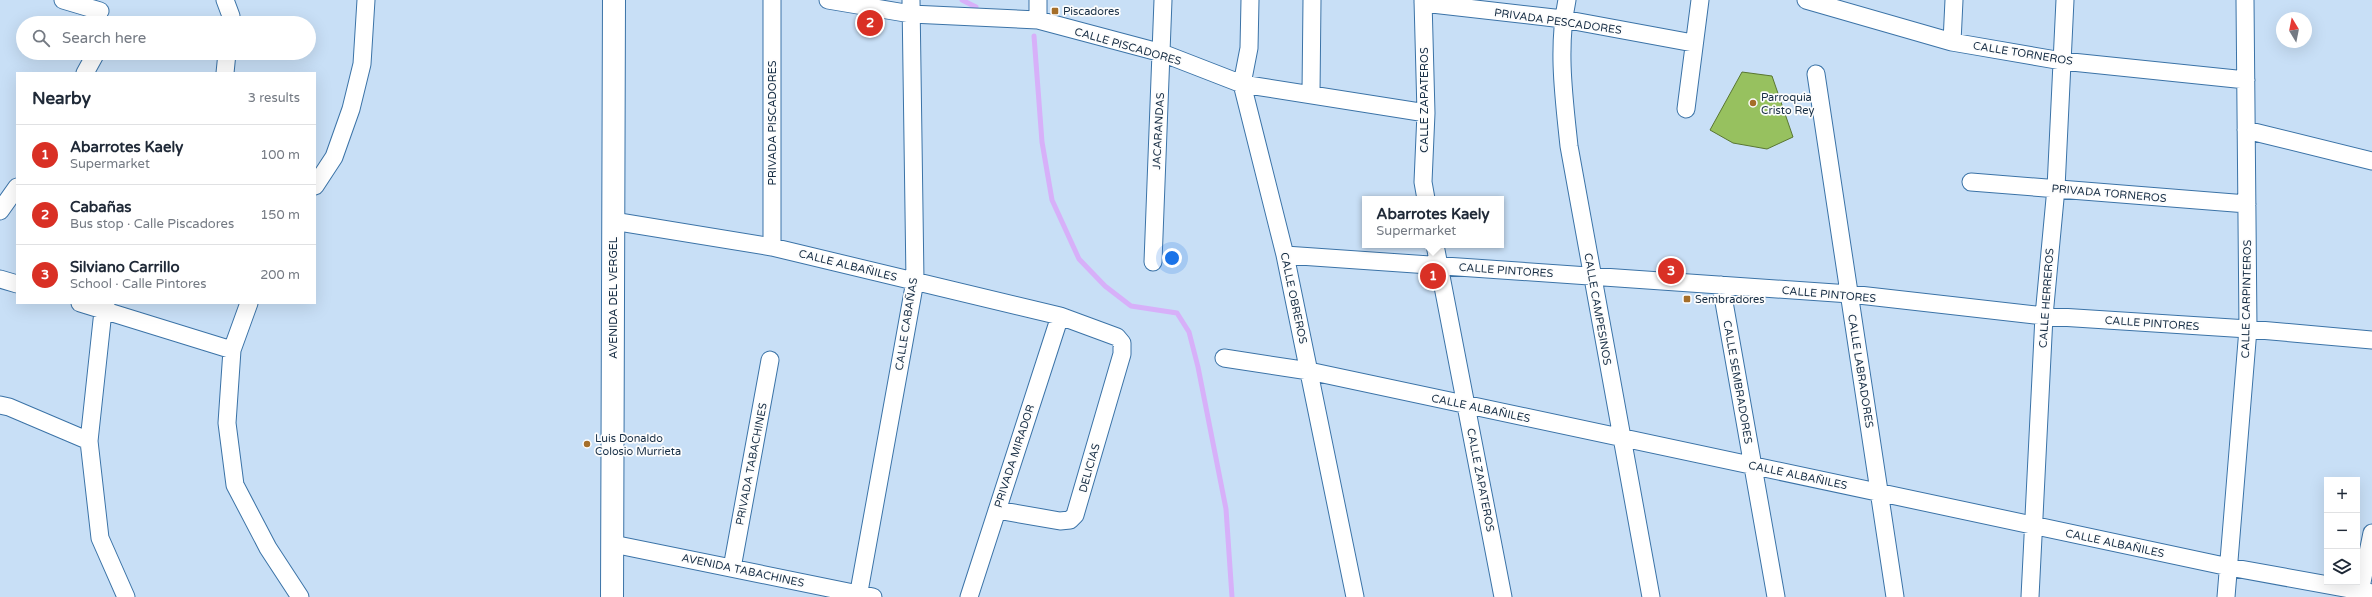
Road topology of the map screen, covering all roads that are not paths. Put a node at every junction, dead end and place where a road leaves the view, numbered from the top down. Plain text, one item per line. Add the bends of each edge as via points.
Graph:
1 (63, 0) edge
2 (225, 0) edge
3 (366, 0) edge
4 (614, 0) edge
5 (772, 0) edge
6 (828, 0) edge
7 (1038, 0) edge
8 (1163, 0) edge
9 (1250, 0) edge
10 (1312, 0) edge
11 (1567, 0) edge
12 (1700, 0) edge
13 (1954, 0) edge
14 (2065, 0) edge
15 (2245, 0) edge
16 (1423, 1) edge
17 (1815, 1) edge
18 (911, 7) edge
19 (100, 11) edge
20 (231, 16) edge
21 (1563, 19) junction
22 (1038, 20) junction
23 (1952, 42) junction
24 (1693, 43) junction
25 (1162, 53) junction
26 (92, 60) edge
27 (226, 60) edge
28 (2062, 61) junction
29 (86, 72) edge
30 (225, 72) edge
31 (1816, 74) dead end
32 (2246, 80) junction
33 (1242, 84) junction
34 (1311, 93) junction
35 (1686, 109) dead end
36 (1426, 112) junction
37 (2246, 130) junction
38 (2372, 161) edge
39 (1971, 182) dead end
40 (316, 184) edge
41 (2056, 188) junction
42 (16, 189) edge
43 (1425, 196) edge
44 (2247, 204) junction
45 (0, 211) edge
46 (613, 221) junction
47 (772, 247) junction
48 (1436, 248) edge
49 (1285, 255) junction
50 (1152, 262) dead end
51 (1439, 266) junction
52 (1592, 276) junction
53 (0, 279) edge
54 (915, 281) junction
55 (16, 284) edge
56 (1721, 285) junction
57 (1850, 294) junction
58 (86, 304) edge
59 (249, 304) edge
60 (104, 307) edge
61 (1060, 316) junction
62 (2044, 316) junction
63 (2248, 330) junction
64 (2372, 340) edge
65 (1122, 343) joint
66 (232, 350) junction
67 (1224, 358) dead end
68 (770, 360) dead end
69 (1309, 371) junction
70 (1466, 404) junction
71 (0, 405) edge
72 (1622, 438) junction
73 (89, 441) junction
74 (1753, 466) junction
75 (1879, 492) junction
76 (997, 510) junction
77 (2034, 526) junction
78 (2372, 533) edge
79 (613, 544) junction
80 (2229, 567) junction
81 (732, 568) junction
82 (2363, 594) edge
83 (863, 596) edge
84 (126, 597) edge
85 (300, 597) edge
86 (612, 597) edge
87 (969, 597) edge
88 (1355, 597) edge
89 (1503, 597) edge
90 (1651, 597) edge
91 (1776, 597) edge
92 (1895, 597) edge
93 (2030, 597) edge
94 (2226, 597) edge

1 - 19 street
2 - 20 street
3 - 40 street via 362,64 351,109 334,157
4 - 46 street, AVENIDA DEL VERGEL
5 - 47 street, PRIVADA PISCADORES
6 - 18 street, CALLE PISCADORES
7 - 22 street
8 - 25 street, JACARANDAS
9 - 33 street, CALLE OBREROS via 1249,48
10 - 34 street
11 - 21 street, CALLE CAMPESINOS
12 - 24 street
13 - 23 street
14 - 28 street, CALLE HERREROS
15 - 32 street, CALLE CARPINTEROS
16 - 21 street, PRIVADA PESCADORES
16 - 36 street, CALLE ZAPATEROS
17 - 23 street, CALLE TORNEROS
18 - 22 street, CALLE PISCADORES
18 - 54 street, CALLE CABAÑAS
21 - 24 street, PRIVADA PESCADORES
21 - 52 street, CALLE CAMPESINOS via 1562,73 1569,146
22 - 25 street, CALLE PISCADORES
23 - 28 street, CALLE TORNEROS
24 - 35 street
25 - 33 street, CALLE PISCADORES
25 - 50 street, JACARANDAS
26 - 29 street
27 - 30 street
28 - 32 street, CALLE TORNEROS
28 - 41 street, CALLE HERREROS
31 - 57 street, CALLE LABRADORES
32 - 37 street, CALLE CARPINTEROS
33 - 34 street, CALLE PISCADORES
33 - 49 street, CALLE OBREROS
34 - 36 street, CALLE PISCADORES
36 - 43 street, CALLE ZAPATEROS via 1423,182
37 - 38 street
37 - 44 street, CALLE CARPINTEROS
39 - 41 street, PRIVADA TORNEROS
41 - 44 street, PRIVADA TORNEROS
41 - 62 street, CALLE HERREROS
42 - 45 street
44 - 63 street, CALLE CARPINTEROS
46 - 47 street, CALLE ALBAÑILES
46 - 79 street, AVENIDA DEL VERGEL
47 - 54 street, CALLE ALBAÑILES
48 - 51 street, CALLE ZAPATEROS
49 - 51 street, CALLE PINTORES
49 - 69 street, CALLE OBREROS
51 - 52 street, CALLE PINTORES
51 - 70 street, CALLE ZAPATEROS
52 - 56 street, CALLE PINTORES
52 - 72 street, CALLE CAMPESINOS
53 - 55 street
54 - 61 street, CALLE ALBAÑILES
54 - 83 street, CALLE CABAÑAS
56 - 57 street, CALLE PINTORES
56 - 74 street, CALLE SEMBRADORES
57 - 62 street, CALLE PINTORES
57 - 75 street, CALLE LABRADORES
58 - 60 street
59 - 66 street
60 - 66 street
60 - 73 street
61 - 65 street, CALLE ALBAÑILES via 1117,337
61 - 76 street, PRIVADA MIRADOR
62 - 63 street, CALLE PINTORES
62 - 77 street, CALLE HERREROS
63 - 64 street, CALLE PINTORES
63 - 80 street, CALLE CARPINTEROS
65 - 76 street, DELICIAS via 1122,354 1075,515 1070,520 1060,521
66 - 85 street via 227,423 235,485 268,548
67 - 69 street, CALLE ALBAÑILES
68 - 81 street, PRIVADA TABACHINES
69 - 70 street, CALLE ALBAÑILES
69 - 88 street, CALLE OBREROS
70 - 72 street, CALLE ALBAÑILES
70 - 89 street, CALLE ZAPATEROS
71 - 73 street
72 - 74 street, CALLE ALBAÑILES
72 - 90 street, CALLE CAMPESINOS
73 - 84 street via 100,538
74 - 75 street, CALLE ALBAÑILES
74 - 91 street, CALLE SEMBRADORES
75 - 77 street, CALLE ALBAÑILES
75 - 92 street, CALLE LABRADORES
76 - 87 street, PRIVADA MIRADOR
77 - 80 street, CALLE ALBAÑILES
77 - 93 street, CALLE HERREROS
78 - 82 street
79 - 81 street, AVENIDA TABACHINES
79 - 86 street, AVENIDA DEL VERGEL
80 - 82 street, CALLE ALBAÑILES
80 - 94 street, CALLE CARPINTEROS
81 - 83 street, AVENIDA TABACHINES

